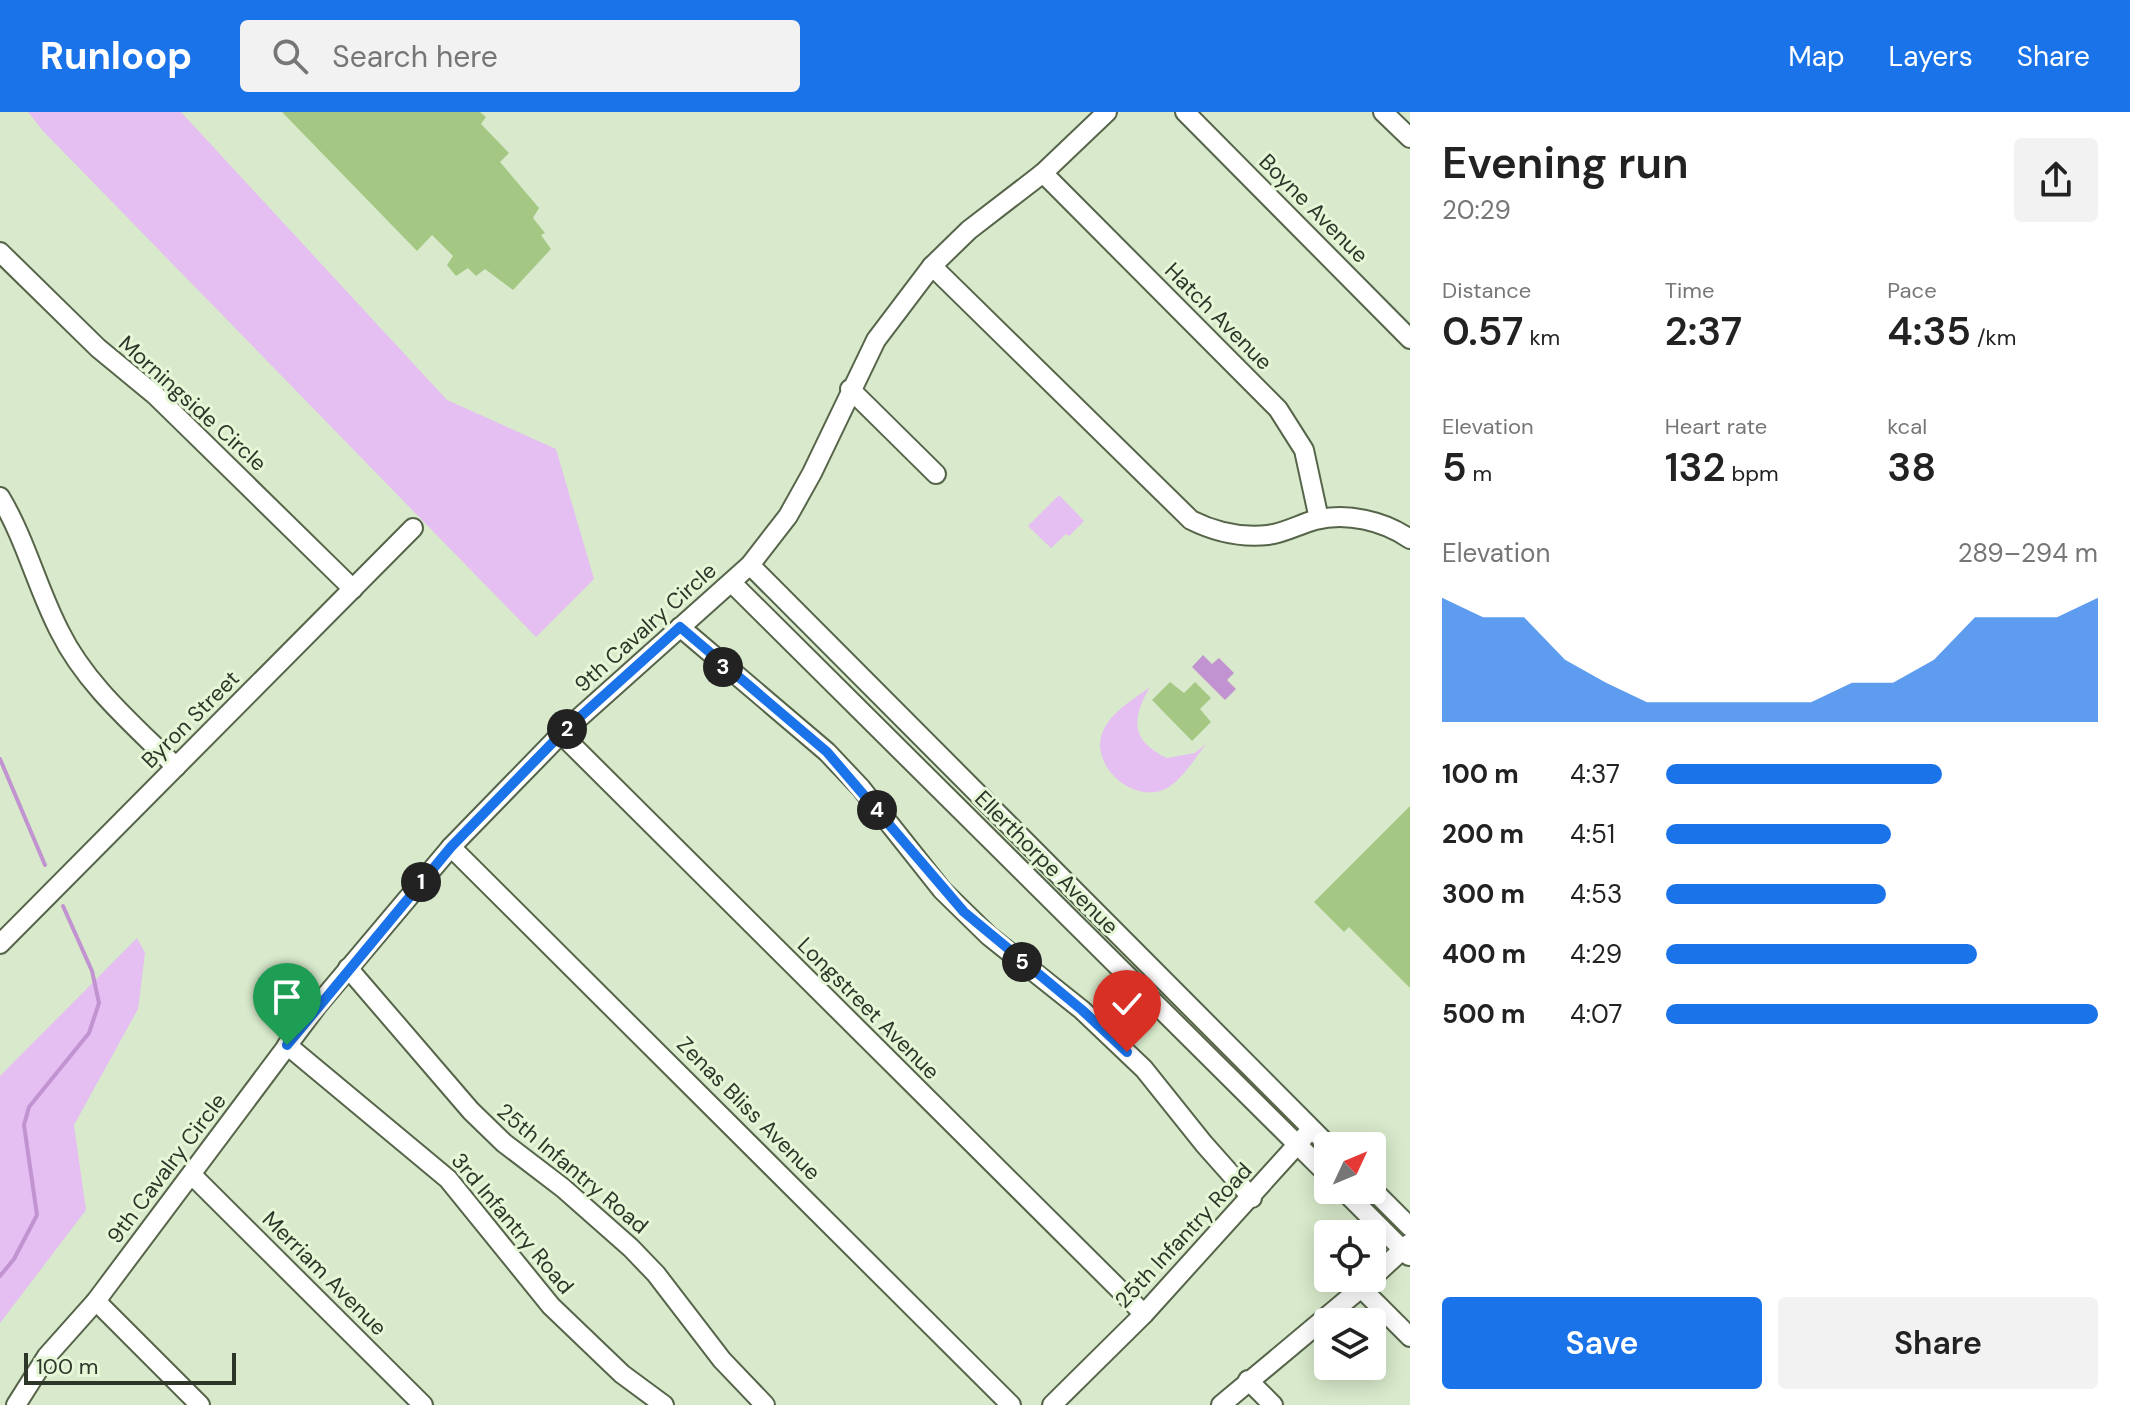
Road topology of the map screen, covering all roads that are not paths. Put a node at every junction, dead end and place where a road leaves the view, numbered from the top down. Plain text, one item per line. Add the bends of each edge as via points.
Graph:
1 (1107, 112) edge
2 (1185, 112) edge
3 (1383, 112) edge
4 (1410, 138) edge
5 (1043, 173) junction
6 (0, 252) edge
7 (932, 266) junction
8 (1410, 339) edge
9 (850, 389) junction
10 (936, 474) dead end
11 (0, 497) edge
12 (1319, 519) junction
13 (413, 528) dead end
14 (1410, 539) edge
15 (750, 565) junction
16 (732, 583) junction
17 (353, 589) junction
18 (680, 627) junction
19 (561, 734) junction
20 (176, 767) junction
21 (451, 847) junction
22 (1, 941) edge
23 (348, 968) junction
24 (287, 1045) junction
25 (1311, 1128) junction
26 (1315, 1132) edge
27 (1297, 1144) junction
28 (1314, 1161) edge
29 (192, 1175) junction
30 (1252, 1198) junction
31 (1386, 1203) edge
32 (1358, 1204) edge
33 (1410, 1227) edge
34 (1408, 1250) edge
35 (1386, 1268) edge
36 (1356, 1292) edge
37 (1365, 1292) edge
38 (96, 1301) junction
39 (1144, 1314) junction
40 (1410, 1337) edge
41 (1248, 1380) junction
42 (16, 1405) edge
43 (200, 1405) edge
44 (423, 1405) edge
45 (664, 1405) edge
46 (765, 1405) edge
47 (1011, 1405) edge
48 (1052, 1405) edge
49 (1221, 1405) edge
50 (1273, 1405) edge

1 - 5 street, 9th Cavalry Circle
2 - 8 street, Boyne Avenue
3 - 4 street
5 - 7 street, 9th Cavalry Circle
5 - 12 street, Hatch Avenue via 1278,409 1304,450
6 - 17 street, Morningside Circle
7 - 9 street, 9th Cavalry Circle via 876,340
7 - 12 street via 1191,520 1230,535 1251,536 1272,535
9 - 10 street
9 - 15 street, 9th Cavalry Circle via 788,516
11 - 20 street via 60,633 83,670
12 - 14 street via 1365,520
13 - 17 street, Byron Street
15 - 16 street, 9th Cavalry Circle
15 - 25 street, Ellerthorpe Avenue
16 - 18 street, 9th Cavalry Circle
16 - 27 street, Ellerthorpe Avenue
17 - 20 street, Byron Street
18 - 19 street, 9th Cavalry Circle
18 - 30 street via 827,752 942,890 989,936 1136,1060
19 - 21 street, 9th Cavalry Circle
19 - 39 street, Longstreet Avenue
20 - 22 street, Byron Street
21 - 23 street, 9th Cavalry Circle
21 - 47 street, Zenas Bliss Avenue
23 - 24 street, 9th Cavalry Circle
23 - 46 street, 25th Infantry Road via 471,1111 631,1248
24 - 29 street, 9th Cavalry Circle
24 - 45 street, 3rd Infantry Road via 448,1179 551,1306 622,1374
25 - 26 street, Ellerthorpe Avenue
25 - 27 street, 25th Infantry Road
27 - 28 street, Ellerthorpe Avenue
27 - 30 street, 25th Infantry Road
29 - 38 street, 9th Cavalry Circle
29 - 44 street, Merriam Avenue
30 - 39 street, 25th Infantry Road
31 - 33 street
32 - 34 street
34 - 35 street
36 - 41 street
37 - 40 street
38 - 42 street, 9th Cavalry Circle via 47,1356
38 - 43 street
39 - 48 street, 25th Infantry Road
41 - 49 street
41 - 50 street

